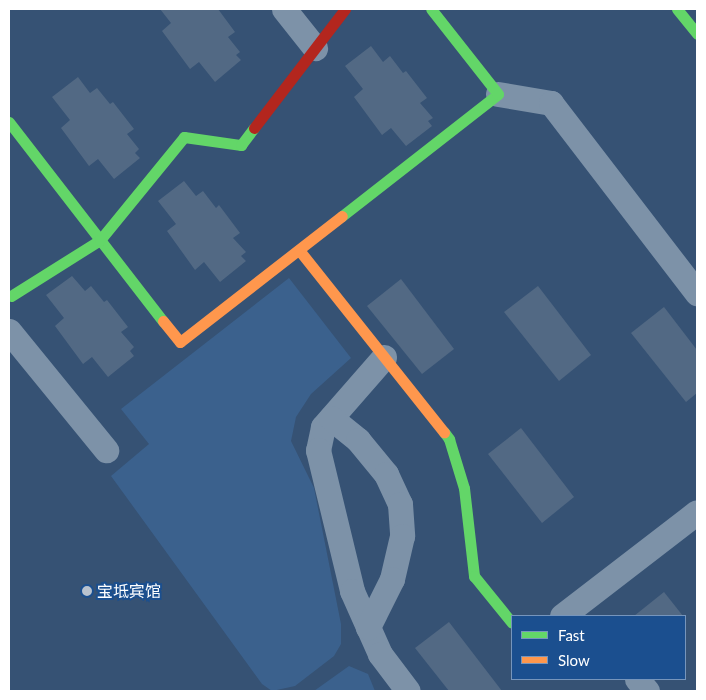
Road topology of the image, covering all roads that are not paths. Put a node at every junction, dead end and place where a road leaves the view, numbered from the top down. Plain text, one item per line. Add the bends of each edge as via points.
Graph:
1 (284, 9) edge
2 (345, 9) edge
3 (431, 9) edge
4 (677, 9) edge
5 (697, 34) edge
6 (316, 48) junction
7 (498, 94) junction
8 (9, 122) edge
9 (100, 240) junction
10 (299, 250) junction
11 (697, 293) edge
12 (10, 296) edge
13 (9, 331) edge
14 (384, 356) junction
15 (331, 418) junction
16 (106, 450) dead end
17 (697, 512) edge
18 (575, 612) edge
19 (511, 622) edge
20 (368, 627) junction
21 (638, 680) edge
22 (408, 691) edge
23 (647, 691) edge

1 - 6 street
2 - 6 street
3 - 7 street
4 - 5 street
6 - 9 street via 241,145 184,137
7 - 10 street
7 - 11 street via 551,104
8 - 9 street
9 - 10 street via 180,342
9 - 12 street
10 - 14 street
13 - 16 street
14 - 15 street
14 - 19 street via 449,439 464,488 474,576
15 - 20 street via 323,427 318,450 352,592
15 - 20 street via 358,440 386,474 400,504 402,536 392,579
17 - 18 street
20 - 22 street via 380,654
21 - 23 street

